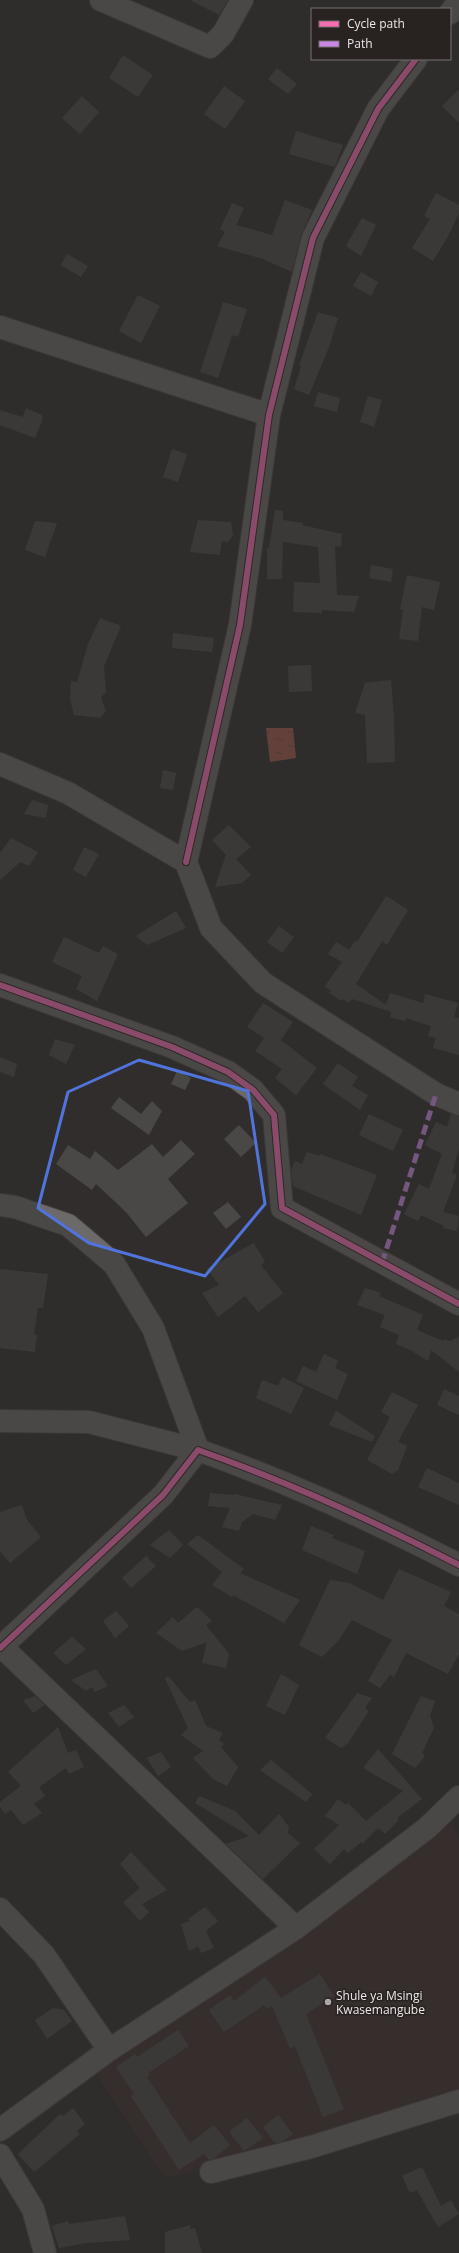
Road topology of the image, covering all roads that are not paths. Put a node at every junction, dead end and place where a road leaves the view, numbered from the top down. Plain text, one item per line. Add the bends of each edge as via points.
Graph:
1 (101, 0) edge
2 (242, 0) edge
3 (459, 1) edge
4 (451, 12) edge
5 (415, 60) edge
6 (0, 327) edge
7 (269, 415) junction
8 (0, 764) edge
9 (186, 862) junction
10 (0, 985) edge
11 (459, 1104) edge
12 (0, 1205) edge
13 (459, 1304) edge
14 (0, 1421) edge
15 (198, 1450) junction
16 (459, 1565) edge
17 (1, 1648) edge
18 (459, 1797) edge
19 (0, 1909) edge
20 (296, 1928) junction
21 (110, 2050) junction
22 (459, 2101) edge
23 (0, 2130) edge
24 (0, 2155) edge
25 (211, 2172) dead end
26 (45, 2253) edge

1 - 2 street via 210,47 223,34
3 - 4 street
5 - 7 street via 378,110 313,238
6 - 7 street
7 - 9 street via 240,625
8 - 9 street via 68,793
9 - 11 street via 211,928 263,983 436,1094
10 - 13 street via 172,1046 228,1072 252,1090 274,1115 282,1208
12 - 15 street via 15,1207 68,1224 114,1264 153,1328
14 - 15 street via 89,1422
15 - 16 street via 289,1484 407,1538
15 - 17 street via 163,1495
17 - 20 street
18 - 20 street via 427,1828
19 - 21 street via 44,1955
20 - 21 street
21 - 23 street
22 - 25 street via 311,2147
24 - 26 street via 33,2209

